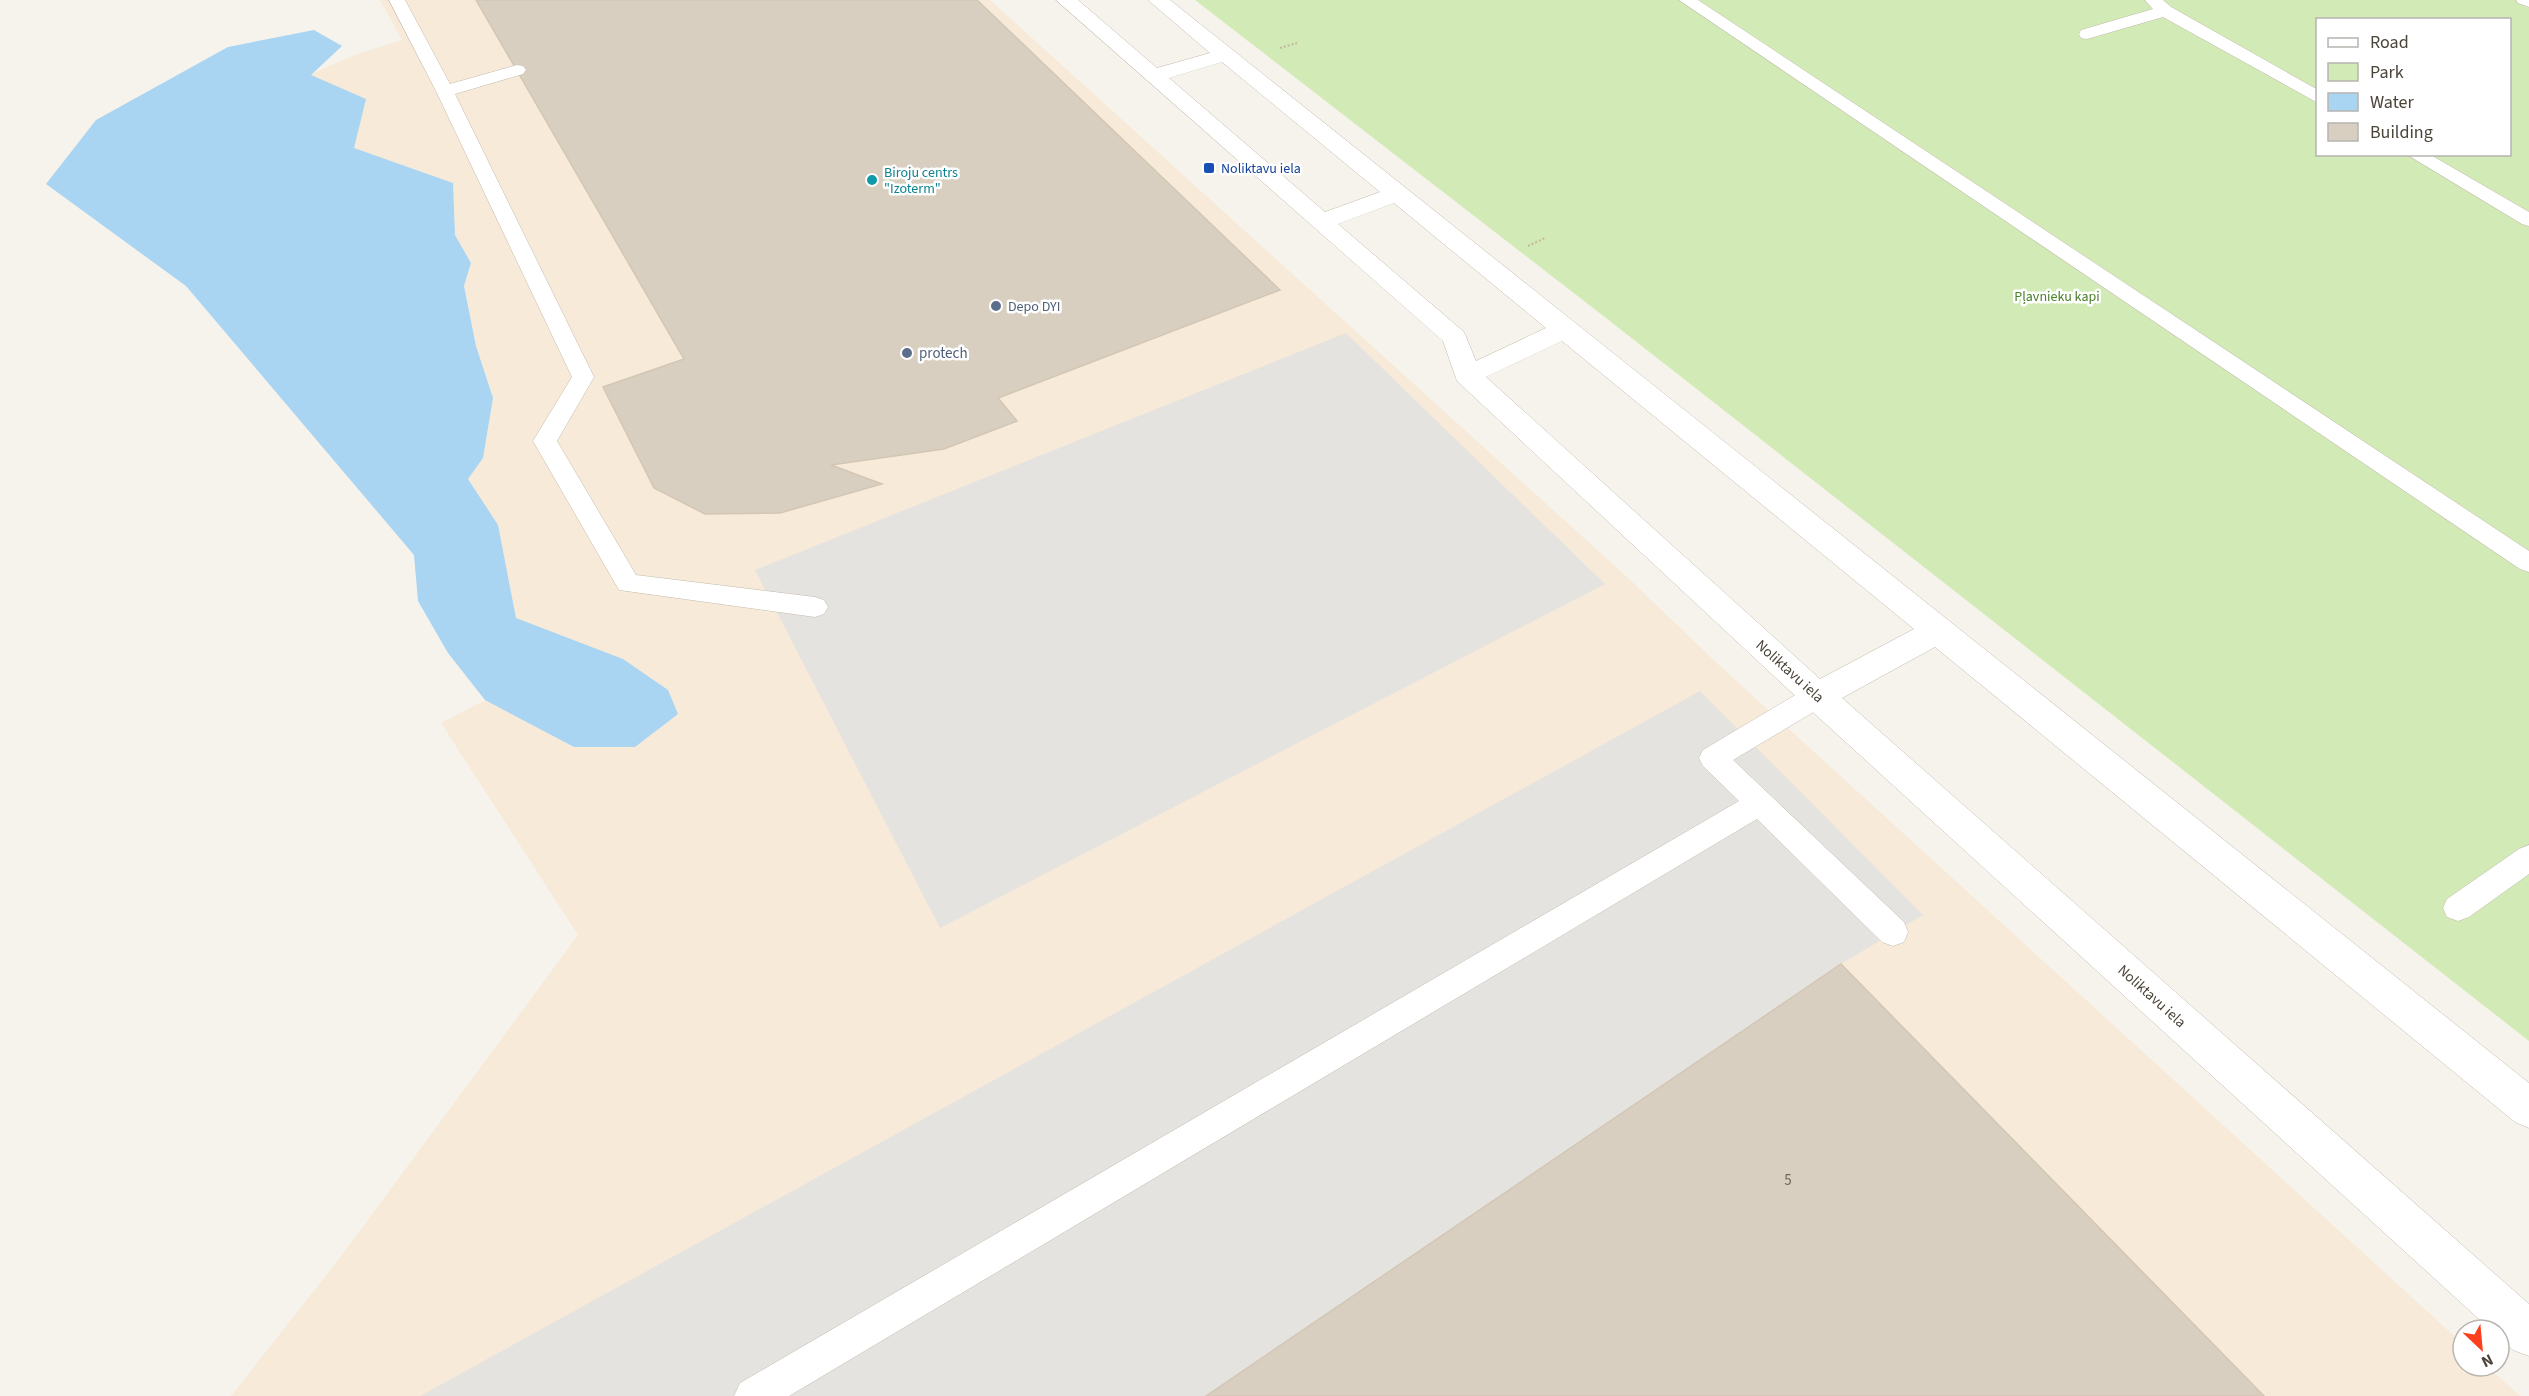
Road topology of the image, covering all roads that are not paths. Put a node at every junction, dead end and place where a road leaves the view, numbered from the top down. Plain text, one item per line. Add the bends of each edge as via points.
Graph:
1 (397, 0) edge
2 (1066, 0) edge
3 (1158, 0) edge
4 (1687, 0) edge
5 (2524, 0) edge
6 (2529, 2) edge
7 (2159, 5) edge
8 (2086, 34) dead end
9 (1224, 55) junction
10 (517, 70) dead end
11 (1154, 76) junction
12 (445, 91) junction
13 (2316, 97) edge
14 (2418, 156) edge
15 (1396, 194) junction
16 (2529, 220) edge
17 (1321, 222) junction
18 (1564, 330) junction
19 (1467, 375) junction
20 (2529, 563) edge
21 (815, 607) dead end
22 (1938, 631) junction
23 (1817, 696) junction
24 (1760, 803) junction
25 (2529, 858) edge
26 (2458, 908) dead end
27 (1893, 932) dead end
28 (2529, 1108) edge
29 (2529, 1334) edge
30 (753, 1396) edge

1 - 12 lane
2 - 11 street, Noliktavu iela
3 - 9 street
4 - 20 lane
5 - 6 lane
7 - 8 lane
7 - 13 lane
9 - 11 street
9 - 15 street
10 - 12 lane
11 - 17 street, Noliktavu iela
12 - 21 lane via 583,377 545,441 628,583
14 - 16 lane
15 - 17 street
15 - 18 street
17 - 19 street, Noliktavu iela via 1455,338
18 - 19 street
18 - 22 street
19 - 23 street, Noliktavu iela
22 - 23 street
22 - 28 street
23 - 24 lane via 1713,758
23 - 29 street, Noliktavu iela
24 - 27 lane
24 - 30 lane
25 - 26 lane

